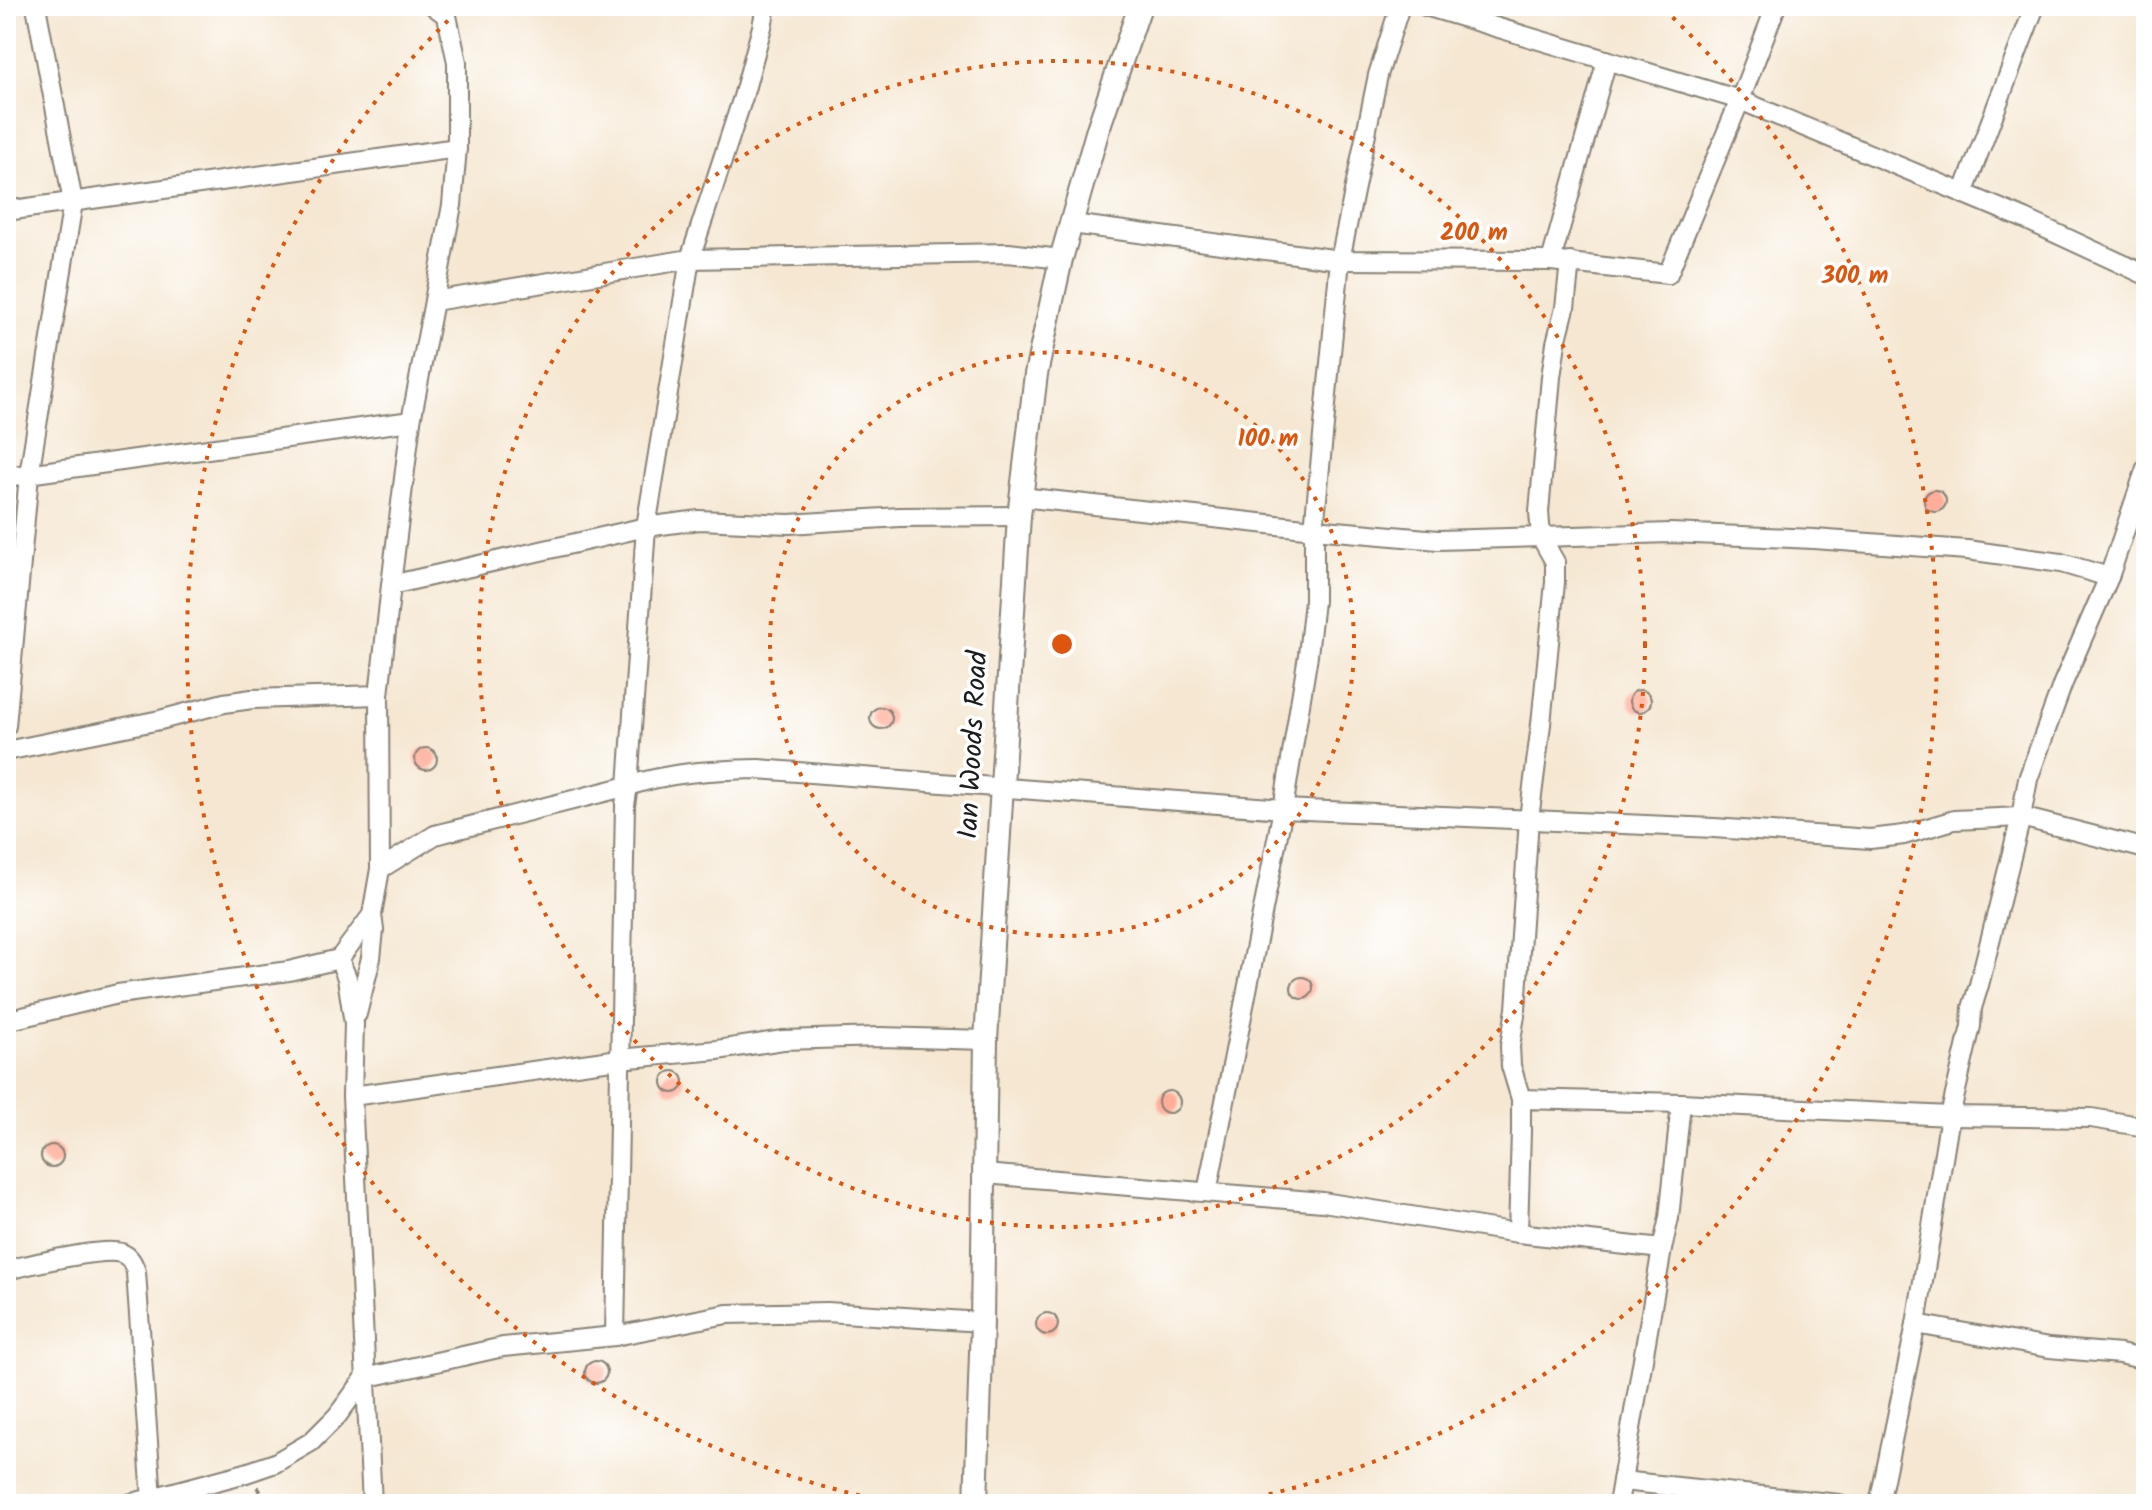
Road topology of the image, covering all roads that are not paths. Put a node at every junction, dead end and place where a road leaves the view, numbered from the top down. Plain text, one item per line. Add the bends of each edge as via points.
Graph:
1 (36, 6) edge
2 (434, 6) edge
3 (766, 6) edge
4 (1140, 6) edge
5 (1400, 6) edge
6 (1425, 6) edge
7 (1776, 6) edge
8 (2035, 6) edge
9 (1607, 60) junction
10 (1740, 100) junction
11 (457, 148) junction
12 (1963, 194) junction
13 (73, 202) junction
14 (6, 211) edge
15 (1072, 224) junction
16 (690, 259) junction
17 (1061, 259) junction
18 (1340, 260) junction
19 (1551, 261) junction
20 (1570, 262) junction
21 (2146, 275) edge
22 (434, 301) junction
23 (411, 421) junction
24 (2146, 468) edge
25 (29, 475) junction
26 (6, 477) edge
27 (1020, 506) junction
28 (646, 527) junction
29 (1314, 529) junction
30 (1541, 537) junction
31 (2109, 577) junction
32 (391, 585) junction
33 (379, 695) junction
34 (6, 726) edge
35 (6, 751) edge
36 (628, 786) junction
37 (1002, 787) junction
38 (1283, 809) junction
39 (2021, 817) junction
40 (1529, 819) junction
41 (2146, 849) edge
42 (380, 869) junction
43 (372, 915) junction
44 (339, 959) junction
45 (6, 1021) edge
46 (354, 1024) junction
47 (986, 1040) junction
48 (619, 1059) junction
49 (352, 1096) junction
50 (1521, 1099) junction
51 (1681, 1103) junction
52 (1950, 1116) junction
53 (2146, 1127) edge
54 (984, 1174) junction
55 (1207, 1192) junction
56 (1518, 1233) junction
57 (1662, 1249) junction
58 (6, 1270) edge
59 (982, 1322) junction
60 (1916, 1324) junction
61 (615, 1336) junction
62 (2146, 1360) edge
63 (365, 1378) junction
64 (1622, 1481) junction
65 (152, 1499) junction
66 (129, 1504) edge
67 (372, 1504) edge
68 (976, 1504) edge
69 (1618, 1504) edge
70 (1839, 1504) edge
71 (1879, 1504) edge

1 - 13 street
2 - 11 street via 447,16 457,62
3 - 16 street via 743,97
4 - 15 street, Ian Woods Road
5 - 18 street via 1378,75
6 - 9 street
7 - 10 street
8 - 12 street
9 - 10 street
9 - 19 street
10 - 12 street
10 - 20 street via 1668,274
11 - 13 street
11 - 22 street
12 - 21 street
13 - 14 street
13 - 25 street
15 - 17 street, Ian Woods Road
15 - 18 street
16 - 17 street via 1008,253
16 - 22 street
16 - 28 street
17 - 27 street, Ian Woods Road via 1036,374
18 - 19 street
18 - 29 street
19 - 20 street
20 - 30 street via 1551,377
22 - 23 street
23 - 25 street
23 - 32 street
24 - 31 street
25 - 26 street
25 - 34 street
27 - 28 street via 789,524 699,520
27 - 29 street
27 - 37 street, Ian Woods Road
28 - 32 street
28 - 36 street
29 - 30 street via 1438,540
29 - 38 street via 1314,601
30 - 31 street via 1671,533 1814,539 1967,550 2061,563
30 - 40 street via 1555,562 1555,582
31 - 39 street via 2037,750
32 - 33 street
33 - 35 street via 224,703
33 - 42 street
36 - 37 street via 696,771 758,769
36 - 42 street via 435,835
36 - 48 street
37 - 38 street
37 - 47 street, Ian Woods Road
38 - 40 street
38 - 55 street
39 - 40 street via 1954,820 1870,839
39 - 41 street
39 - 52 street
40 - 50 street via 1510,1046
42 - 43 street
43 - 44 street
43 - 46 street via 371,958
44 - 45 street via 289,971 118,994
44 - 46 street
46 - 49 street
47 - 48 street via 783,1040
47 - 54 street, Ian Woods Road
48 - 49 street
48 - 61 street
49 - 63 street
50 - 51 street
50 - 56 street
51 - 52 street
51 - 57 street
52 - 53 street via 2091,1118
52 - 60 street
54 - 55 street
54 - 59 street, Ian Woods Road
55 - 56 street via 1323,1202
56 - 57 street
57 - 64 street
58 - 65 street via 103,1251 131,1260
59 - 61 street via 827,1312 727,1314
59 - 68 street, Ian Woods Road
60 - 62 street
60 - 71 street
61 - 63 street via 503,1347
63 - 65 street via 311,1442 275,1463
63 - 67 street
64 - 69 street
64 - 70 street
65 - 66 street

